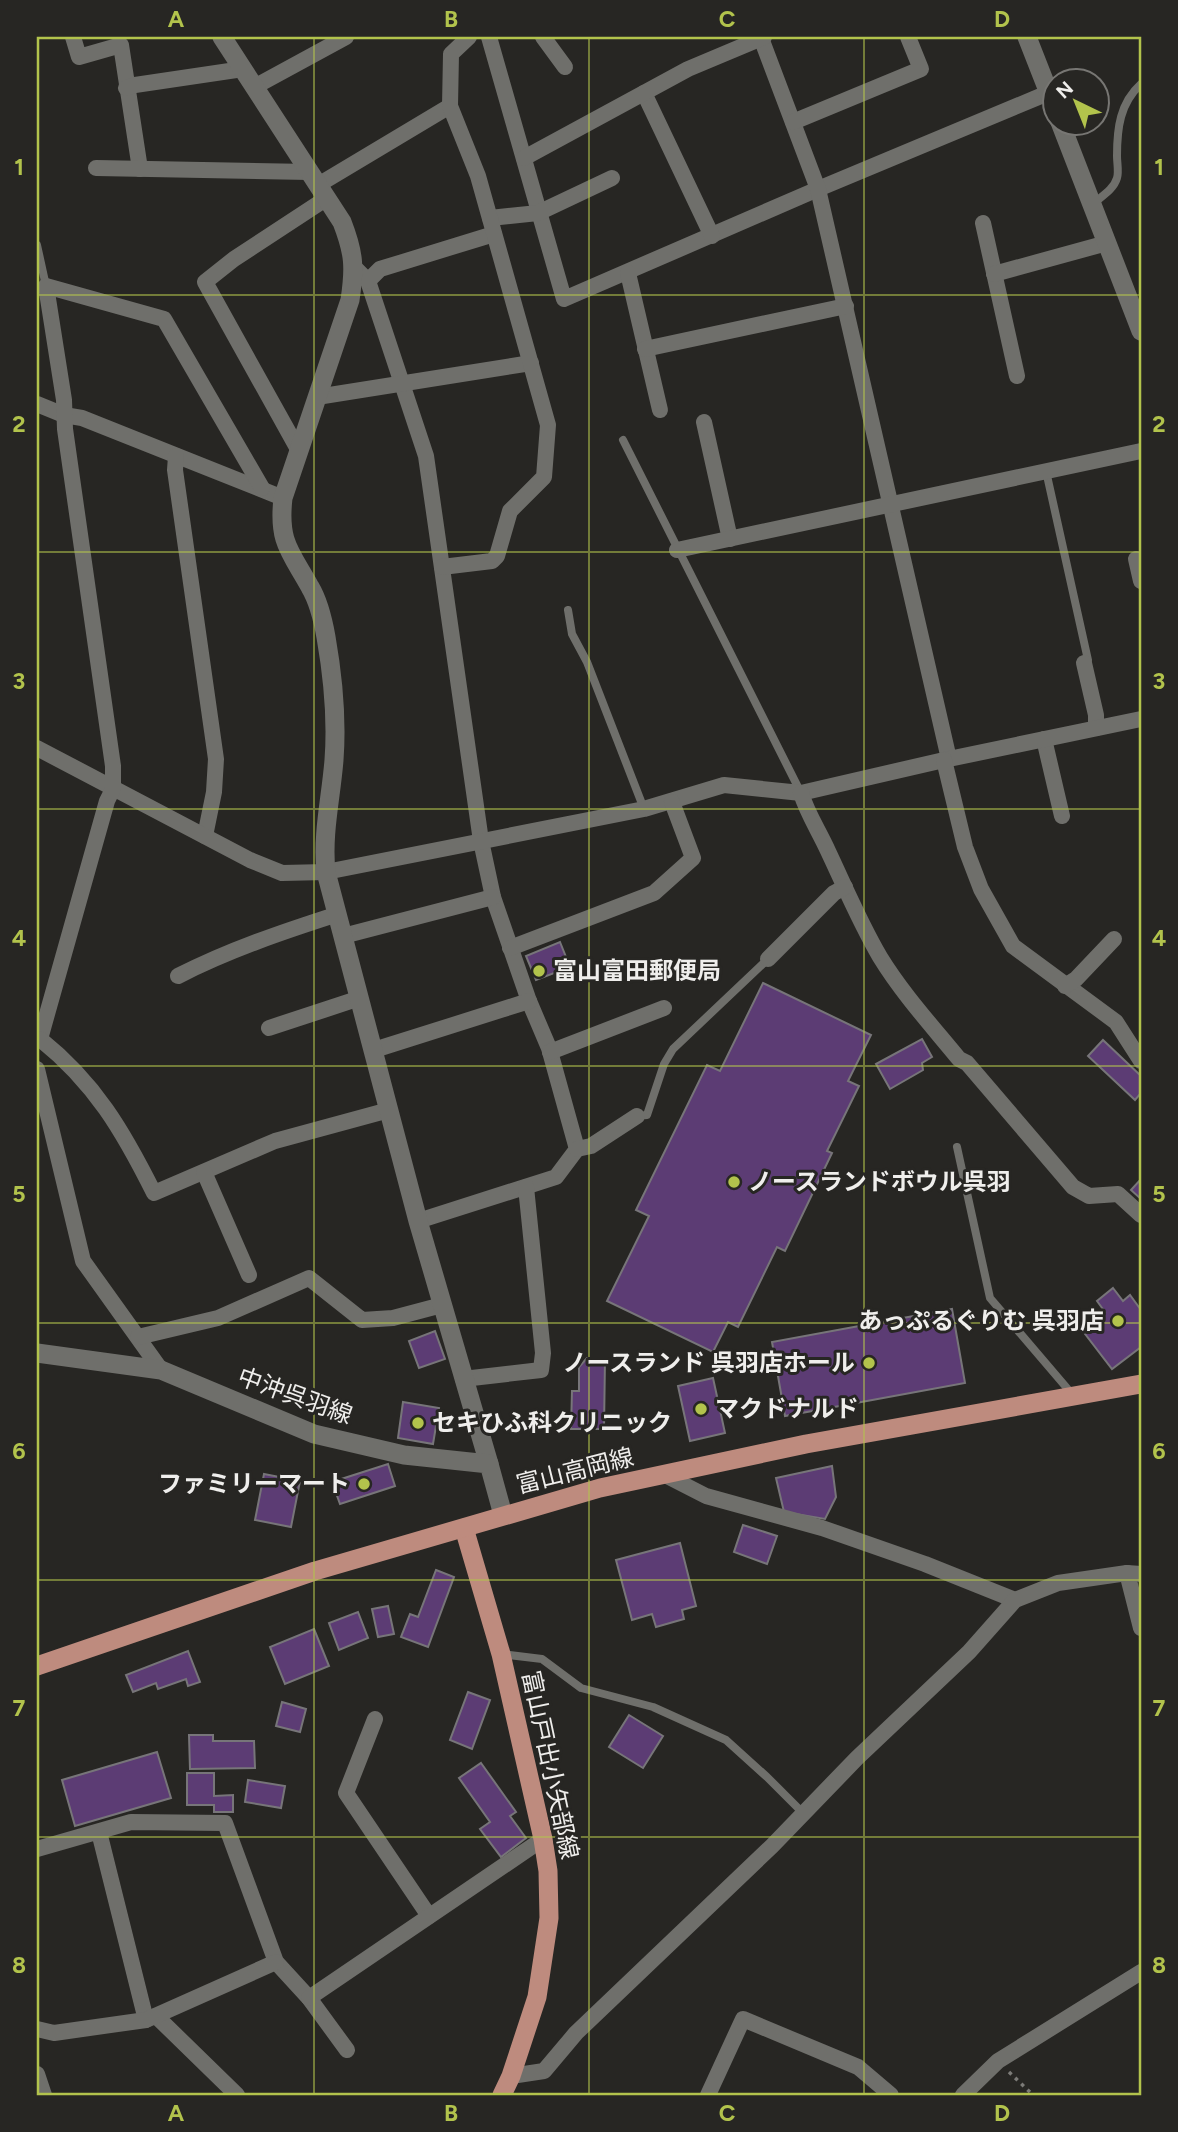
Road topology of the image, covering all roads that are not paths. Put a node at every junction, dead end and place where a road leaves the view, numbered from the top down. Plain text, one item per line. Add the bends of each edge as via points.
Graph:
1 (73, 37) edge
2 (222, 37) edge
3 (346, 37) edge
4 (469, 37) edge
5 (489, 37) edge
6 (543, 37) edge
7 (908, 37) edge
8 (1027, 37) edge
9 (759, 38) edge
10 (565, 67) dead end
11 (243, 69) junction
12 (1042, 76) edge
13 (1141, 84) edge
14 (254, 87) junction
15 (126, 88) junction
16 (644, 93) junction
17 (450, 106) junction
18 (1042, 106) edge
19 (793, 122) junction
20 (1065, 136) edge
21 (524, 159) junction
22 (96, 168) dead end
23 (140, 169) junction
24 (612, 178) dead end
25 (318, 185) junction
26 (818, 189) junction
27 (1092, 205) junction
28 (538, 213) junction
29 (983, 223) dead end
30 (492, 226) junction
31 (712, 236) junction
32 (1107, 243) junction
33 (37, 245) edge
34 (628, 273) junction
35 (994, 274) junction
36 (361, 275) junction
37 (46, 286) junction
38 (846, 306) junction
39 (1141, 331) edge
40 (645, 349) junction
41 (531, 363) junction
42 (1017, 376) dead end
43 (401, 384) junction
44 (317, 397) junction
45 (37, 404) edge
46 (660, 410) dead end
47 (64, 415) junction
48 (704, 422) dead end
49 (623, 440) dead end
50 (299, 451) junction
51 (1141, 451) edge
52 (176, 456) junction
53 (1046, 471) junction
54 (262, 488) junction
55 (283, 498) junction
56 (890, 504) junction
57 (730, 539) junction
58 (677, 550) junction
59 (1136, 559) dead end
60 (442, 567) junction
61 (1141, 581) edge
62 (568, 610) dead end
63 (1084, 663) joint
64 (1141, 719) edge
65 (1096, 728) junction
66 (1044, 739) junction
67 (37, 748) edge
68 (947, 759) junction
69 (113, 789) junction
70 (800, 793) junction
71 (672, 802) junction
72 (643, 809) junction
73 (1062, 816) dead end
74 (205, 836) junction
75 (481, 842) junction
76 (326, 872) junction
77 (845, 887) junction
78 (493, 897) junction
79 (338, 915) junction
80 (343, 936) junction
81 (1114, 939) dead end
82 (510, 948) junction
83 (768, 959) joint
84 (178, 976) dead end
85 (1065, 986) junction
86 (360, 998) junction
87 (529, 1001) junction
88 (664, 1008) dead end
89 (269, 1028) dead end
90 (38, 1039) edge
91 (373, 1050) junction
92 (550, 1052) junction
93 (1141, 1061) edge
94 (37, 1069) edge
95 (389, 1110) junction
96 (637, 1116) joint
97 (957, 1147) dead end
98 (577, 1149) junction
99 (204, 1172) junction
100 (526, 1187) junction
101 (1141, 1215) edge
102 (418, 1221) junction
103 (249, 1275) dead end
104 (442, 1305) junction
105 (138, 1337) junction
106 (37, 1353) edge
107 (161, 1370) junction
108 (463, 1379) junction
109 (1141, 1384) edge
110 (1074, 1396) junction
111 (488, 1464) junction
112 (663, 1474) junction
113 (503, 1515) junction
114 (464, 1528) junction
115 (1134, 1573) edge
116 (1016, 1600) junction
117 (1141, 1628) edge
118 (501, 1654) junction
119 (38, 1663) edge
120 (375, 1718) dead end
121 (803, 1813) junction
122 (99, 1832) junction
123 (543, 1839) junction
124 (37, 1849) edge
125 (429, 1916) junction
126 (276, 1962) junction
127 (1141, 1972) edge
128 (310, 1998) junction
129 (151, 2018) junction
130 (37, 2029) edge
131 (347, 2050) dead end
132 (37, 2074) edge
133 (511, 2076) junction
134 (44, 2095) edge
135 (237, 2095) edge
136 (502, 2095) edge
137 (708, 2095) edge
138 (891, 2095) edge
139 (963, 2095) edge

1 - 15 street via 79,57 121,45
2 - 11 street
3 - 14 street
4 - 17 street via 451,54
5 - 21 street
6 - 10 street
7 - 19 street via 921,69
8 - 12 street
9 - 16 street
9 - 19 street
11 - 14 street
11 - 15 street
13 - 27 lane via 1123,108 1117,178
14 - 25 street
15 - 23 street
16 - 21 street
16 - 31 street
17 - 25 street
17 - 30 street
18 - 26 street
19 - 26 street
20 - 27 street
21 - 28 street
22 - 23 street
23 - 25 street
24 - 28 street
25 - 36 street via 342,222
25 - 50 street via 205,282
26 - 31 street
26 - 38 street
27 - 32 street
28 - 30 street
28 - 34 street via 564,299
29 - 35 street
30 - 36 street
30 - 41 street
31 - 34 street
32 - 35 street
32 - 39 street
33 - 37 lane
34 - 40 street
35 - 42 street
36 - 43 street
36 - 44 street
37 - 47 street
37 - 54 street via 164,319
38 - 40 street
38 - 56 street
40 - 46 street
41 - 43 street
41 - 60 street via 548,425 544,477 510,511 492,561
43 - 44 street
43 - 60 street via 426,456
44 - 50 street
45 - 47 street
47 - 52 street
47 - 69 street
48 - 57 street
49 - 58 lane
50 - 55 street
51 - 53 street
52 - 54 street
52 - 74 street via 174,470 216,759
53 - 56 street
53 - 63 lane via 1088,660
54 - 55 street
55 - 76 street via 284,540 315,597 326,638 334,759
56 - 57 street
56 - 68 street
57 - 58 street
58 - 70 lane
59 - 61 street
60 - 75 street
62 - 72 lane via 572,634
63 - 65 street
64 - 65 street
65 - 66 street
66 - 68 street
66 - 73 street
67 - 69 street
68 - 70 street
68 - 85 street via 965,848 981,890 1013,946
69 - 74 street
69 - 90 street
70 - 71 street via 724,785
70 - 77 street
71 - 72 street
71 - 82 street via 693,858 654,893
72 - 75 street
74 - 76 street via 282,873
75 - 76 street
75 - 78 street
76 - 79 street
77 - 83 street
77 - 101 street via 895,979 1073,1187 1089,1196 1118,1194
78 - 80 street
78 - 82 street
79 - 80 street
79 - 84 street via 259,939
80 - 86 street
81 - 85 street
82 - 87 street
83 - 96 lane via 673,1049 647,1115
85 - 93 street via 1116,1022
86 - 89 street
86 - 91 street
87 - 91 street
87 - 92 street
88 - 92 street
90 - 99 street via 68,1062 99,1099 132,1148 154,1194
91 - 95 street
92 - 98 street
94 - 105 street via 83,1261
95 - 99 street via 275,1141
95 - 102 street
96 - 98 street via 591,1146
97 - 110 lane via 990,1298
98 - 100 street via 556,1177
99 - 103 street
100 - 102 street
100 - 108 street via 541,1370
102 - 104 street
104 - 105 street via 393,1318 362,1320 309,1278 218,1318
104 - 108 street
105 - 107 street
106 - 107 street, 中沖呉羽線
107 - 111 street, 中沖呉羽線 via 314,1434 404,1455
108 - 111 street
109 - 110 main road, 富山高岡線
110 - 112 main road, 富山高岡線
111 - 113 street
112 - 113 main road, 富山高岡線
112 - 116 street via 706,1496 822,1528
113 - 114 main road, 富山高岡線
114 - 118 main road, 富山戸出小矢部線
114 - 119 main road, 富山高岡線 via 314,1571
115 - 116 street via 1058,1583
115 - 117 street
116 - 121 street via 969,1652
118 - 121 lane via 542,1659 581,1688 653,1707 726,1740
118 - 123 main road, 富山戸出小矢部線
120 - 125 street via 346,1793
121 - 133 street via 576,2033 544,2071
122 - 124 street
122 - 126 street via 131,1822 225,1823
122 - 129 street
123 - 125 street
123 - 133 main road, 富山戸出小矢部線 via 549,1918 537,1997
125 - 128 street
126 - 128 street
126 - 129 street
127 - 139 street via 998,2061
128 - 131 street
129 - 130 street via 54,2033
129 - 135 street
132 - 134 street
133 - 136 main road, 富山戸出小矢部線
137 - 138 street via 743,2019 858,2067

